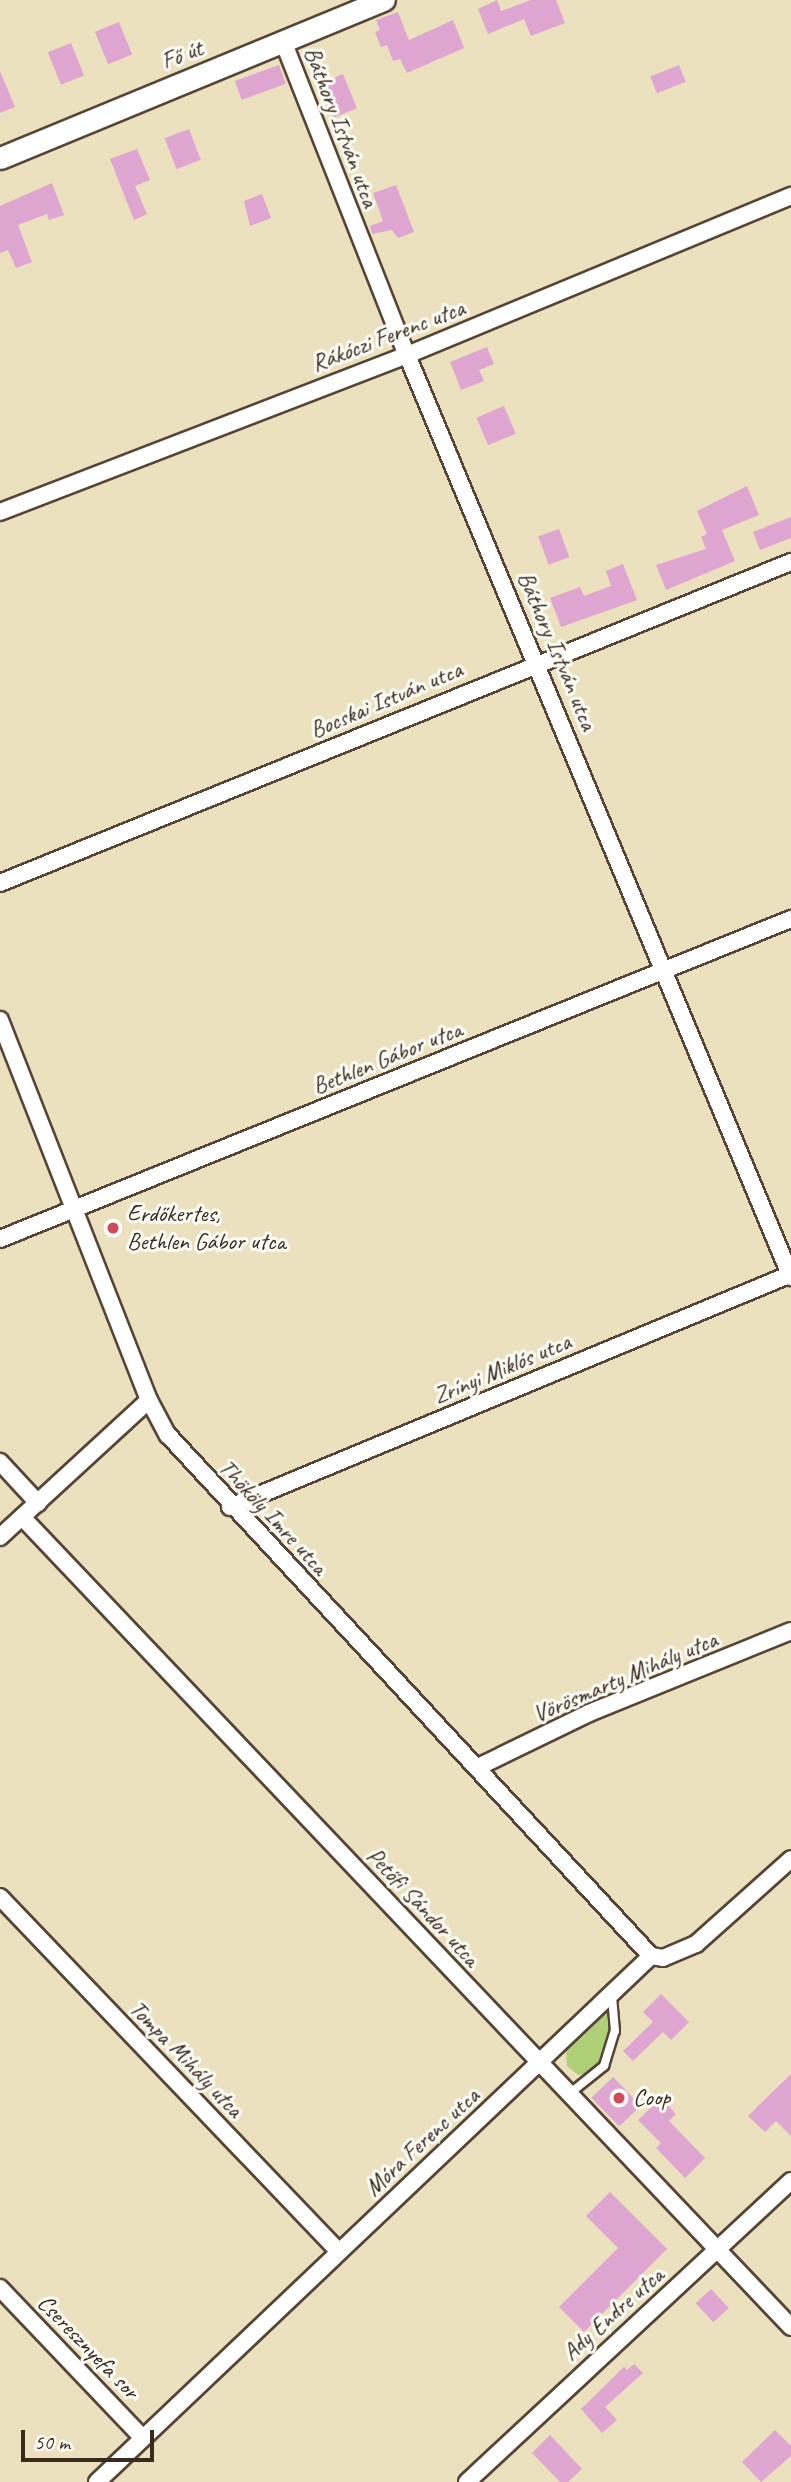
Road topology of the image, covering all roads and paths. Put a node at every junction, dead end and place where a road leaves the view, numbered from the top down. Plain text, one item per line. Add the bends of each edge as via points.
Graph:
1 (384, 0) edge
2 (283, 41) junction
3 (0, 158) edge
4 (791, 196) edge
5 (407, 355) junction
6 (0, 512) edge
7 (791, 562) edge
8 (538, 662) junction
9 (0, 883) edge
10 (791, 919) edge
11 (663, 970) junction
12 (0, 1020) edge
13 (75, 1209) junction
14 (0, 1239) edge
15 (791, 1275) edge
16 (149, 1400) junction
17 (0, 1462) edge
18 (38, 1503) junction
19 (230, 1507) junction
20 (22, 1517) junction
21 (0, 1538) edge
22 (791, 1631) edge
23 (478, 1767) junction
24 (791, 1859) edge
25 (0, 1897) edge
26 (651, 1956) junction
27 (612, 1993) junction
28 (538, 2062) junction
29 (569, 2094) junction
30 (791, 2181) edge
31 (716, 2251) junction
32 (339, 2252) junction
33 (0, 2288) edge
34 (791, 2327) edge
35 (143, 2438) junction
36 (97, 2482) edge
37 (467, 2482) edge

1 - 2 main road, Fő út
2 - 3 main road, Fő út
2 - 5 street, Báthory István utca
4 - 5 street, Rákóczi Ferenc utca
5 - 6 street, Rákóczi Ferenc utca
5 - 8 street, Báthory István utca
7 - 8 street, Bocskai István utca
8 - 9 street, Bocskai István utca
8 - 11 street, Báthory István utca
10 - 11 street, Bethlen Gábor utca
11 - 13 street, Bethlen Gábor utca
11 - 15 street, Báthory István utca
12 - 13 street, Thököly Imre utca
13 - 14 street, Bethlen Gábor utca
13 - 16 street, Thököly Imre utca
15 - 19 street, Zrínyi Miklós utca
16 - 18 street
16 - 19 street, Thököly Imre utca via 168,1435
17 - 18 street
18 - 20 street
19 - 23 street, Thököly Imre utca
20 - 21 street
20 - 28 street, Petőfi Sándor utca
22 - 23 street, Vörösmarty Mihály utca via 589,1713
23 - 26 street, Thököly Imre utca
24 - 26 street via 696,1944 681,1953
25 - 32 street, Tompa Mihály utca
26 - 27 street, Móra Ferenc utca
27 - 28 street, Móra Ferenc utca
27 - 29 lane via 615,2031 604,2066
28 - 29 street, Petőfi Sándor utca
28 - 32 street, Móra Ferenc utca
29 - 31 street, Petőfi Sándor utca
30 - 31 street, Ady Endre utca
31 - 34 street, Petőfi Sándor utca
31 - 37 street, Ady Endre utca
32 - 35 street, Móra Ferenc utca
33 - 35 street, Cseresznyefa sor
35 - 36 street, Móra Ferenc utca

